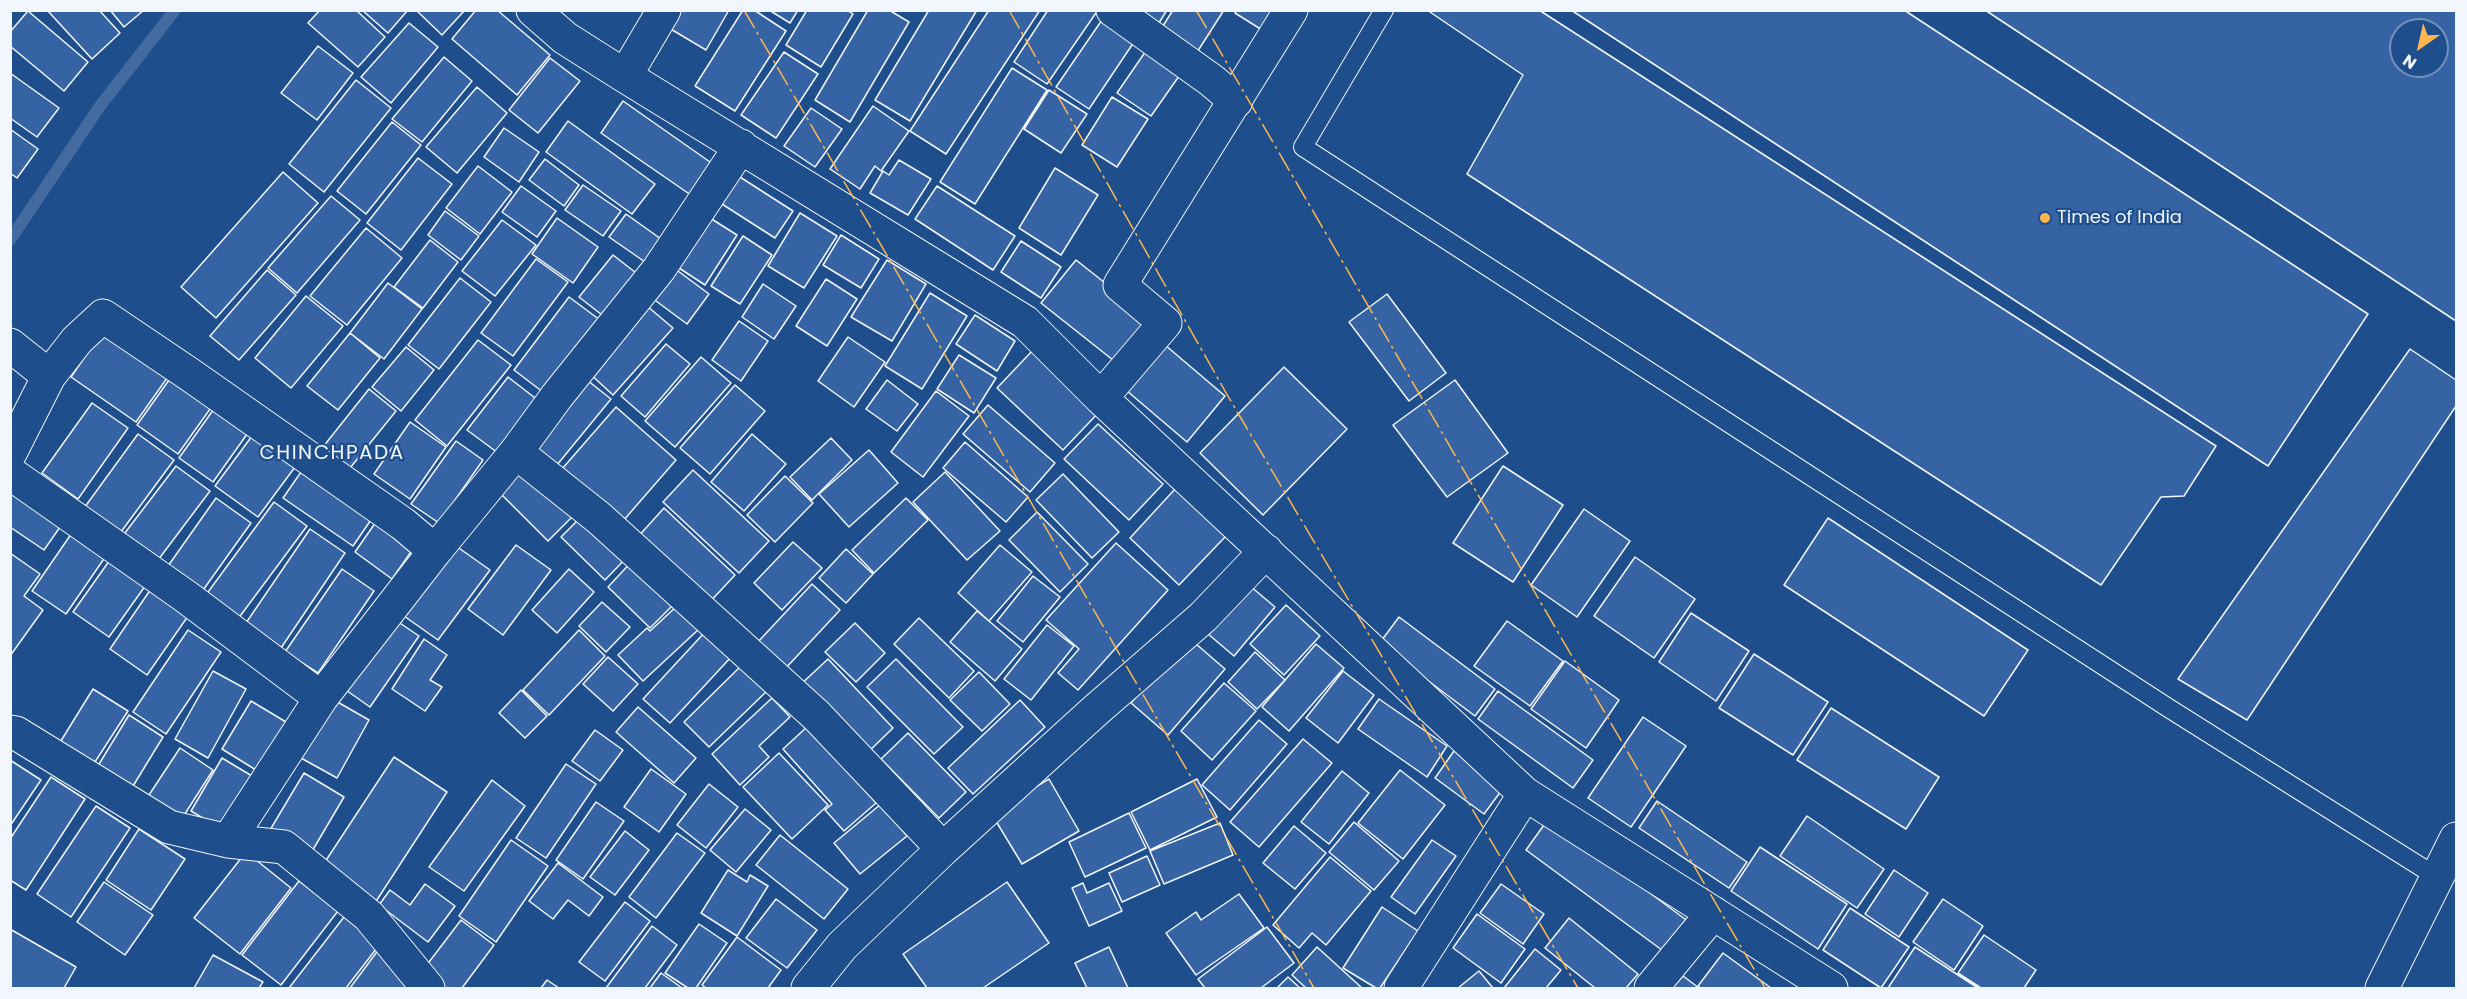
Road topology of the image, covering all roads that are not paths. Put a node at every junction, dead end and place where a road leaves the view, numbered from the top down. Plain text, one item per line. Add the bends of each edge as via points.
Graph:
1 (533, 10) edge
2 (664, 10) edge
3 (1113, 10) edge
4 (1291, 10) edge
5 (1384, 10) edge
6 (626, 76) junction
7 (1236, 101) junction
8 (741, 146) junction
9 (10, 345) edge
10 (49, 376) junction
11 (1101, 398) junction
12 (516, 452) junction
13 (10, 453) edge
14 (10, 473) edge
15 (435, 551) junction
16 (1266, 551) junction
17 (321, 698) junction
18 (10, 732) edge
19 (1525, 794) junction
20 (2457, 839) edge
21 (228, 841) junction
22 (943, 849) junction
23 (2437, 877) junction
24 (1713, 914) junction
25 (428, 988) edge
26 (808, 988) edge
27 (1401, 988) edge
28 (1651, 988) edge
29 (1831, 988) edge
30 (2382, 988) edge

1 - 6 street via 566,38
2 - 6 street
3 - 7 street
4 - 7 street
5 - 23 lane via 1303,147
6 - 8 street
7 - 11 street via 1120,285 1165,323
8 - 11 street via 1024,322
8 - 12 street via 659,269
9 - 10 street
10 - 13 street
10 - 15 street via 77,340 103,316
11 - 16 street
12 - 15 street
12 - 22 street via 599,518 817,716
14 - 17 street
15 - 17 street
16 - 19 street
16 - 22 street via 1203,617
17 - 21 street
18 - 21 street via 169,827
19 - 24 street
19 - 27 street
20 - 23 street
21 - 25 street via 284,847 369,916
22 - 26 street via 842,946
23 - 30 street
24 - 28 street
24 - 29 street

